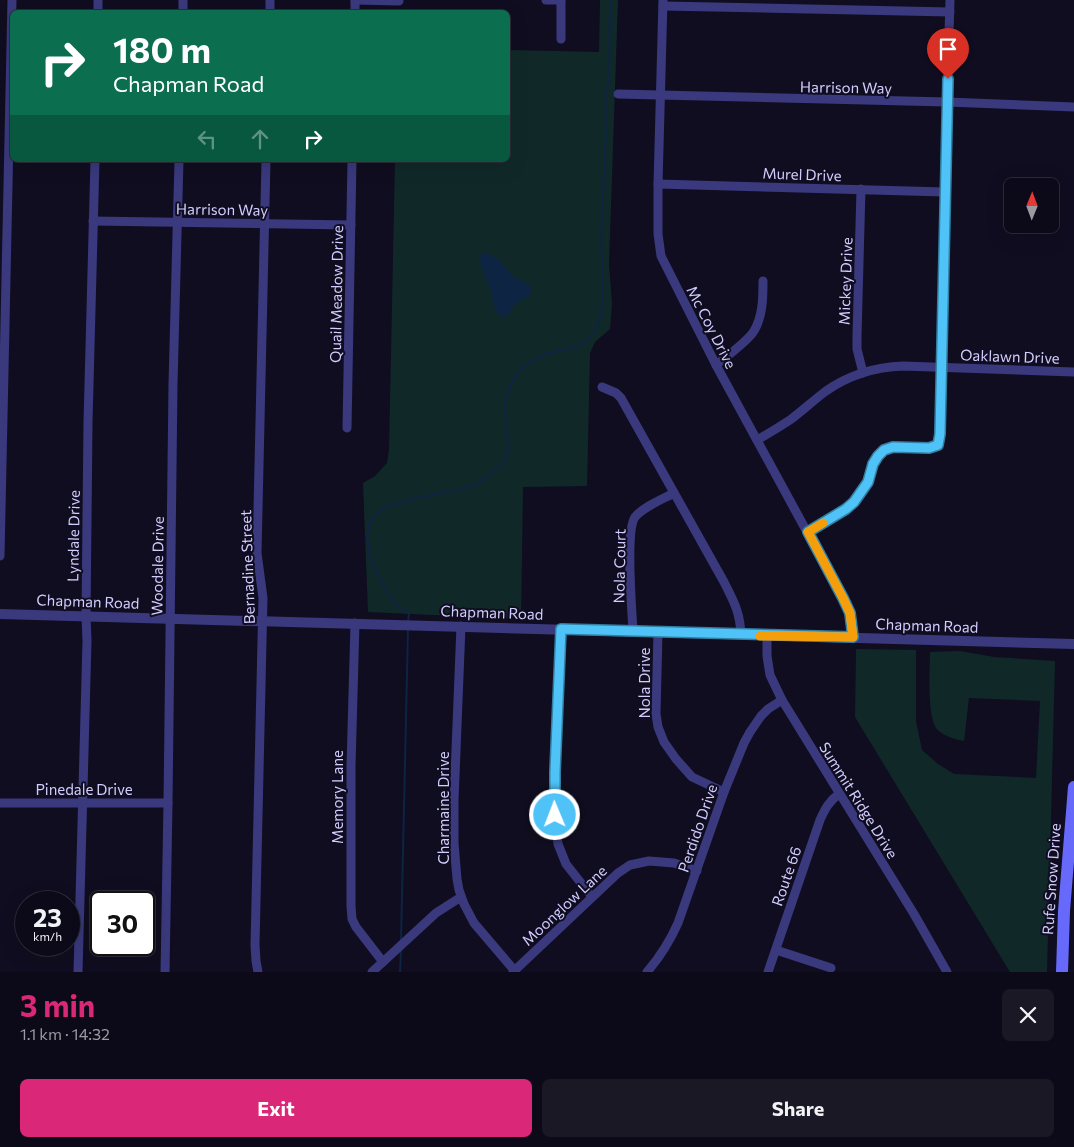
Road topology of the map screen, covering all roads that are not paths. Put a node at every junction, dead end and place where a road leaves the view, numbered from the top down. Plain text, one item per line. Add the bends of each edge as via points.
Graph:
1 (355, 0) edge
2 (546, 0) edge
3 (561, 0) edge
4 (950, 0) edge
5 (399, 1) dead end
6 (663, 3) edge
7 (950, 12) junction
8 (562, 39) dead end
9 (10, 91) edge
10 (618, 94) dead end
11 (660, 95) junction
12 (947, 102) junction
13 (1074, 107) edge
14 (94, 162) edge
15 (179, 162) edge
16 (266, 162) edge
17 (352, 162) edge
18 (658, 184) junction
19 (861, 189) junction
20 (945, 192) junction
21 (93, 221) junction
22 (178, 222) junction
23 (264, 224) junction
24 (351, 225) junction
25 (763, 281) dead end
26 (3, 282) edge
27 (716, 365) junction
28 (941, 368) junction
29 (1074, 372) edge
30 (863, 373) junction
31 (602, 387) dead end
32 (347, 428) dead end
33 (757, 440) junction
34 (674, 493) junction
35 (808, 532) junction
36 (0, 556) edge
37 (0, 614) edge
38 (86, 616) junction
39 (170, 618) junction
40 (263, 620) junction
41 (355, 623) junction
42 (461, 626) junction
43 (561, 629) junction
44 (633, 632) junction
45 (658, 632) junction
46 (741, 635) junction
47 (767, 636) junction
48 (853, 637) junction
49 (1074, 644) edge
50 (782, 700) junction
51 (1074, 788) edge
52 (724, 792) junction
53 (839, 794) junction
54 (0, 803) edge
55 (82, 803) junction
56 (168, 803) junction
57 (697, 871) junction
58 (462, 897) junction
59 (592, 897) junction
60 (1069, 911) edge
61 (776, 950) junction
62 (383, 962) junction
63 (831, 968) dead end
64 (513, 971) edge
65 (78, 972) edge
66 (165, 972) edge
67 (258, 972) edge
68 (372, 972) edge
69 (647, 972) edge
70 (768, 972) edge
71 (947, 972) edge
72 (1062, 972) edge

1 - 5 street
2 - 3 street
3 - 8 street
4 - 7 street
6 - 7 street
6 - 11 street, Mc Coy Drive
7 - 12 street
9 - 26 street
10 - 11 street, Harrison Way
11 - 12 street, Harrison Way
11 - 18 street, Mc Coy Drive
12 - 13 street, Harrison Way
12 - 20 street
14 - 21 street, Lyndale Drive
15 - 22 street, Woodale Drive
16 - 23 street, Bernadine Street
17 - 24 street, Quail Meadow Drive
18 - 19 street, Murel Drive
18 - 27 street, Mc Coy Drive via 661,256
19 - 20 street, Murel Drive
19 - 30 street, Mickey Drive via 856,336
20 - 28 street
21 - 22 street, Harrison Way
21 - 38 street, Lyndale Drive
22 - 23 street, Harrison Way
22 - 39 street, Woodale Drive
23 - 24 street, Harrison Way
23 - 40 street, Bernadine Street via 257,553
24 - 32 street, Quail Meadow Drive
25 - 27 street via 762,309 755,330
26 - 36 street
27 - 33 street, Mc Coy Drive
28 - 29 street, Oaklawn Drive
28 - 30 street, Oaklawn Drive via 888,366
28 - 35 street via 938,445 884,450 873,464 868,482 854,502
30 - 33 street, Oaklawn Drive via 837,384 792,419
31 - 34 street via 621,398
33 - 35 street, Mc Coy Drive
34 - 44 street, Nola Court via 646,508 633,522 630,549
34 - 46 street via 736,606
35 - 48 street, Mc Coy Drive via 850,613
37 - 38 street, Chapman Road
38 - 39 street, Chapman Road
38 - 55 street, Lyndale Drive
39 - 40 street, Chapman Road
39 - 56 street, Woodale Drive
40 - 41 street, Chapman Road
40 - 67 street, Bernadine Street via 255,945
41 - 42 street, Chapman Road
41 - 62 street, Memory Lane via 350,766 351,906 356,927
42 - 43 street, Chapman Road
42 - 58 street, Charmaine Drive via 454,843
43 - 44 street, Chapman Road
43 - 59 street via 556,827 558,844 566,864
44 - 45 street, Chapman Road
45 - 46 street, Chapman Road
45 - 52 street, Nola Drive via 656,714 664,742 692,777
46 - 47 street, Chapman Road
47 - 48 street, Chapman Road
47 - 50 street, Summit Ridge Drive via 770,675
48 - 49 street, Chapman Road
50 - 52 street, Perdido Drive via 761,716 750,732
50 - 53 street, Summit Ridge Drive
51 - 60 main road, Rufe Snow Drive
52 - 57 street, Perdido Drive
53 - 61 street, Route 66 via 824,809
53 - 71 street, Summit Ridge Drive
54 - 55 street, Pinedale Drive
55 - 56 street, Pinedale Drive
55 - 65 street, Lyndale Drive
56 - 66 street, Woodale Drive
57 - 59 street, Moonglow Lane via 674,862 638,863 618,873
57 - 69 street, Perdido Drive via 669,942
58 - 62 street via 436,913
58 - 64 street, Charmaine Drive via 474,923
59 - 64 street, Moonglow Lane
60 - 72 main road, Rufe Snow Drive
61 - 63 street
61 - 70 street, Route 66
62 - 68 street

